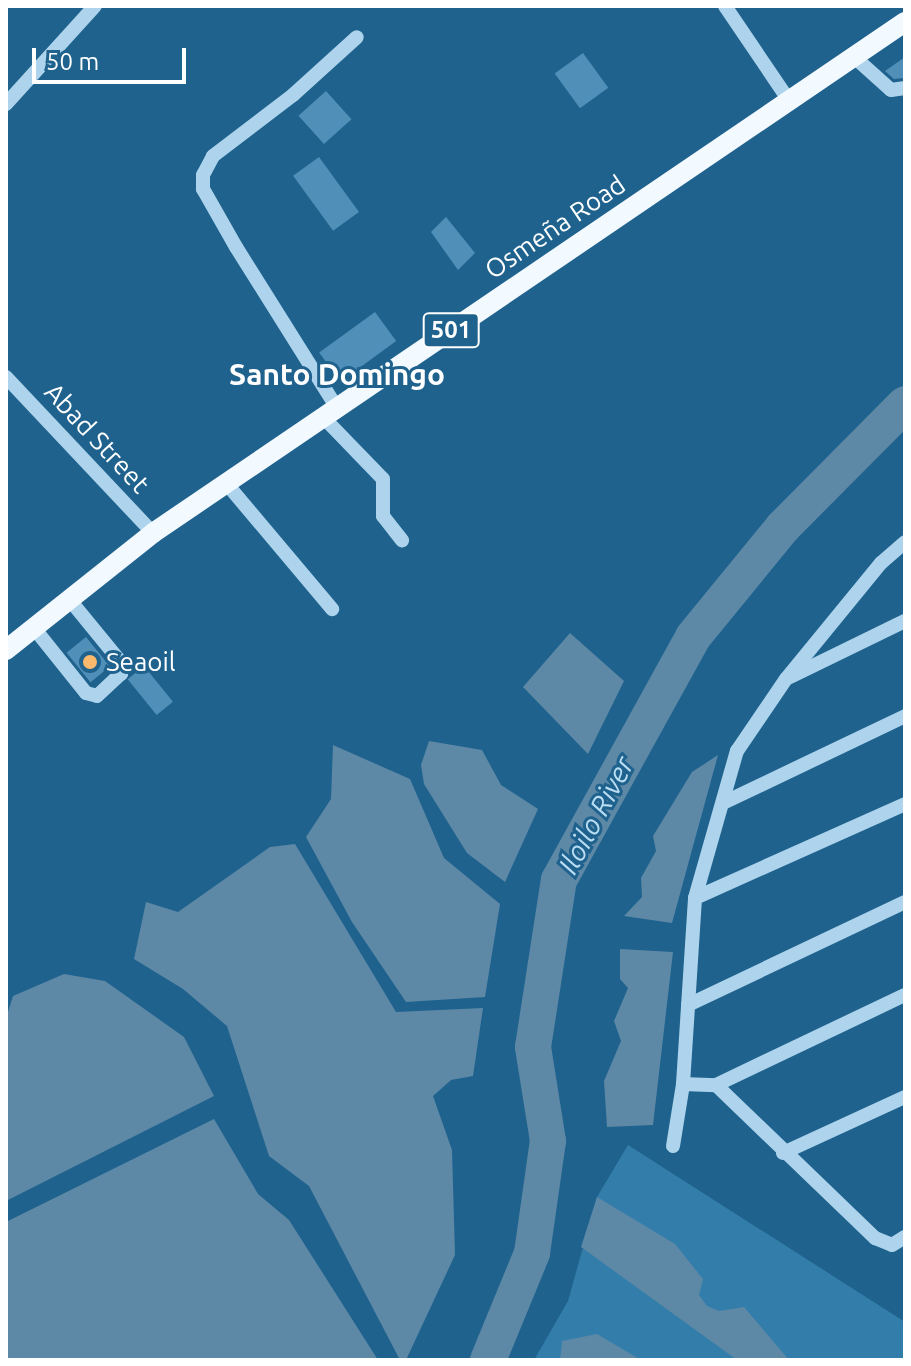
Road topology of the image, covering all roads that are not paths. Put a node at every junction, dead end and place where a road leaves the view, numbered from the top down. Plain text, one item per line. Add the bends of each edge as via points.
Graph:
1 (95, 6) edge
2 (725, 6) edge
3 (905, 22) edge
4 (357, 37) dead end
5 (852, 55) junction
6 (905, 88) edge
7 (788, 99) junction
8 (6, 104) edge
9 (6, 377) edge
10 (330, 412) junction
11 (226, 483) junction
12 (153, 533) junction
13 (402, 540) dead end
14 (905, 542) edge
15 (69, 599) junction
16 (332, 609) dead end
17 (905, 621) edge
18 (34, 628) junction
19 (6, 650) edge
20 (786, 679) junction
21 (905, 716) edge
22 (723, 803) junction
23 (905, 804) edge
24 (695, 898) junction
25 (905, 902) edge
26 (905, 995) edge
27 (688, 1005) junction
28 (683, 1084) junction
29 (716, 1085) junction
30 (905, 1097) edge
31 (673, 1146) dead end
32 (783, 1153) junction
33 (905, 1237) edge

1 - 8 street
2 - 7 street
3 - 5 main road, Osmeña Road / 501
4 - 10 street via 213,156 203,175 203,189
5 - 6 street via 891,90
5 - 7 main road, Osmeña Road / 501
7 - 10 main road, Osmeña Road / 501
9 - 12 street, Abad Street
10 - 11 main road, Osmeña Road / 501
10 - 13 street via 383,479 383,516
11 - 12 main road, Osmeña Road / 501
11 - 16 street
12 - 15 main road, Osmeña Road / 501
14 - 20 street via 881,563
15 - 18 main road, Osmeña Road / 501
15 - 18 street via 121,667 121,674 97,696 86,693
17 - 20 street
18 - 19 main road, Osmeña Road / 501
20 - 22 street via 742,738
21 - 22 street
22 - 24 street
23 - 24 street
24 - 27 street
25 - 27 street
26 - 29 street
27 - 28 street
28 - 29 street
28 - 31 street
29 - 32 street
30 - 32 street
32 - 33 street via 875,1238 892,1245

